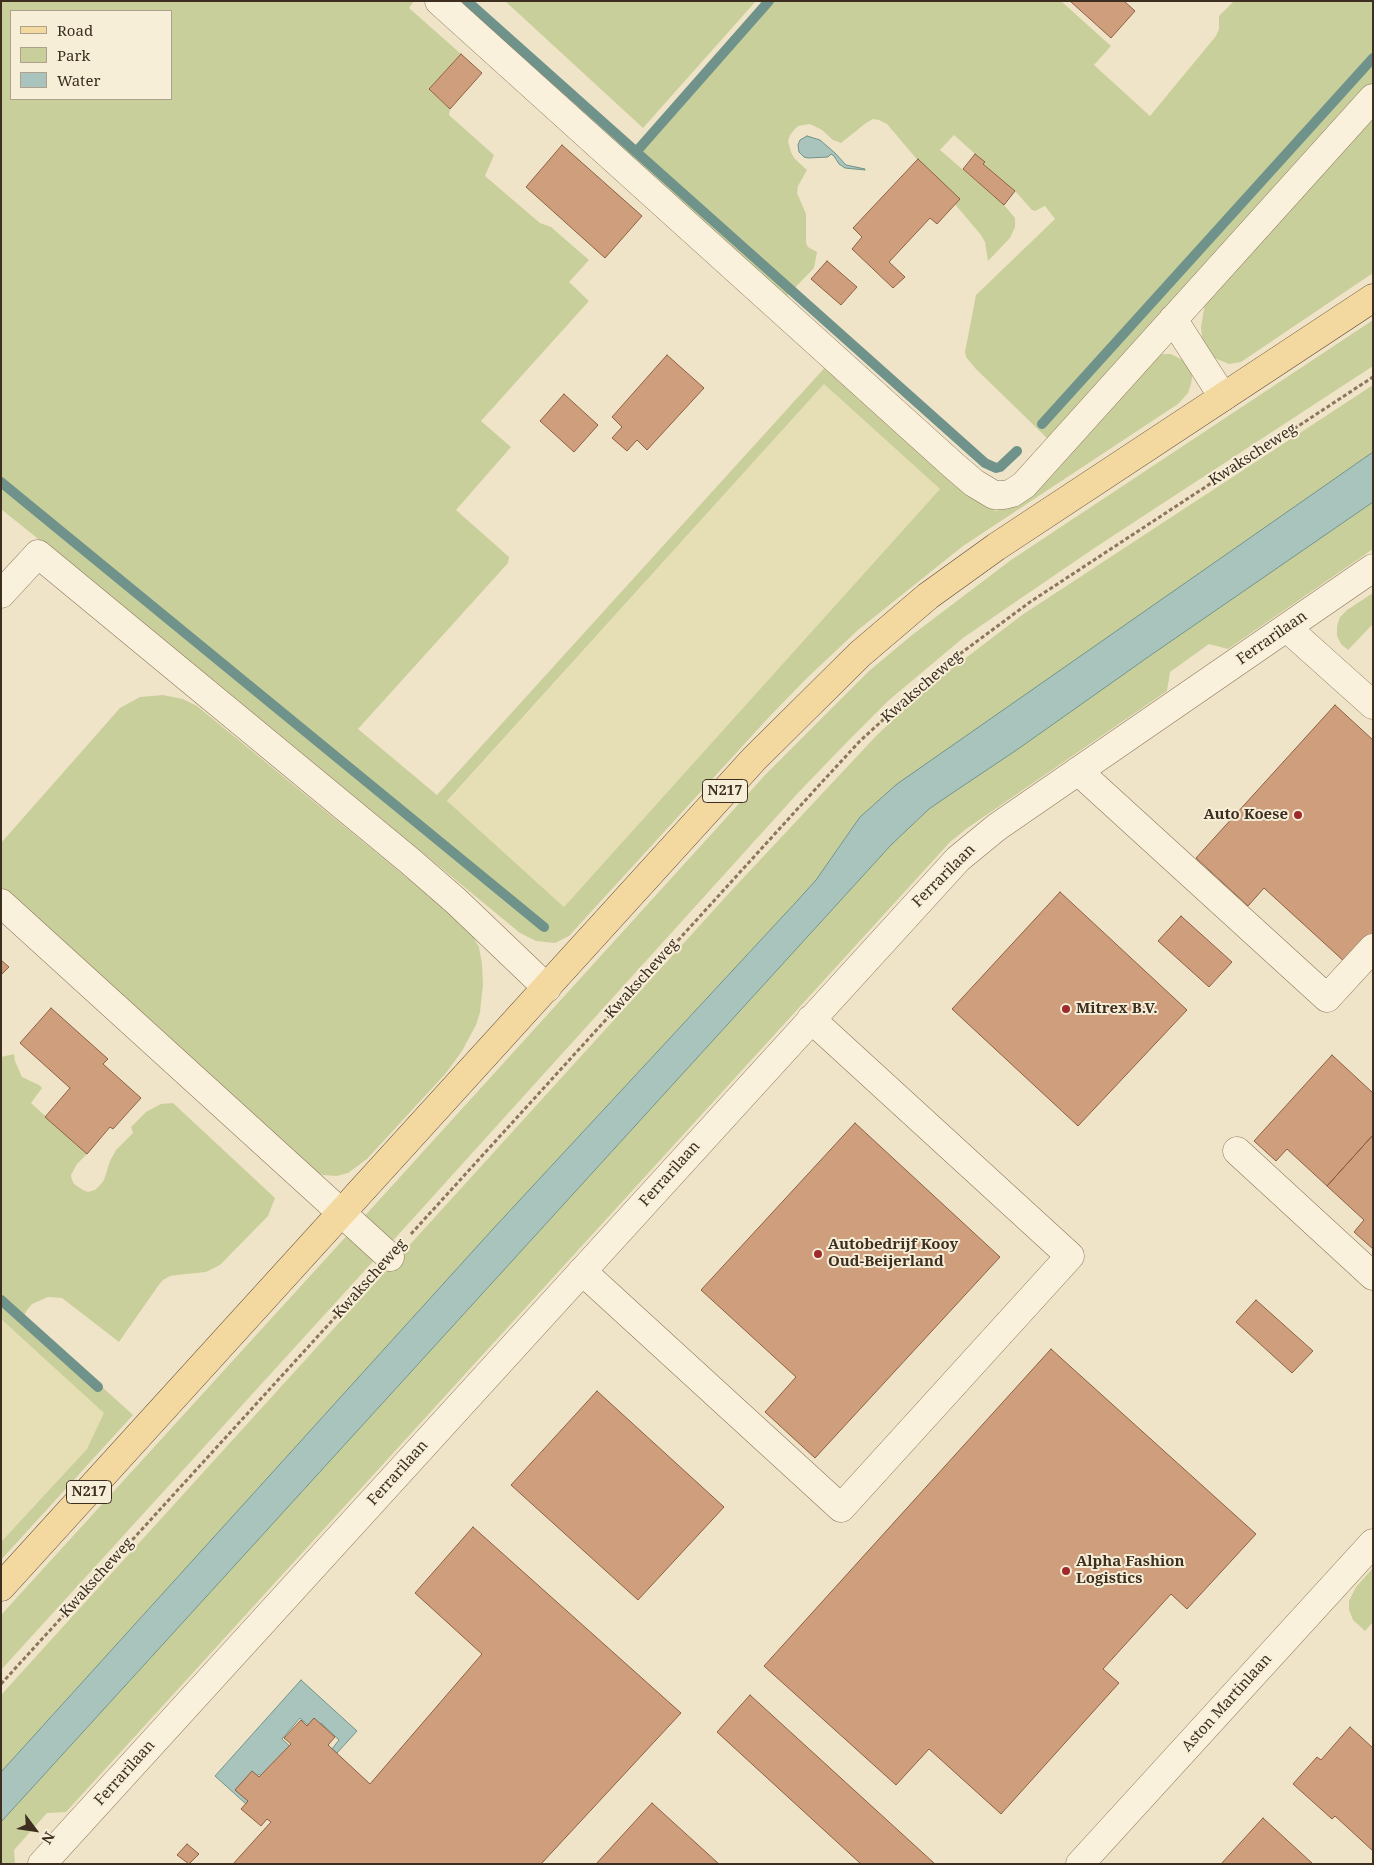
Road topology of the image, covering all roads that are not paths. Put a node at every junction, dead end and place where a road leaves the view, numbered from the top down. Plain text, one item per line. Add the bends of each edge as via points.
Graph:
1 (439, 1) edge
2 (1373, 98) edge
3 (1373, 298) edge
4 (1173, 319) junction
5 (1222, 397) junction
6 (1373, 568) edge
7 (1, 594) edge
8 (1287, 628) junction
9 (1373, 705) edge
10 (1078, 771) junction
11 (1, 903) edge
12 (1373, 948) edge
13 (546, 988) junction
14 (811, 1019) junction
15 (1237, 1152) dead end
16 (342, 1212) junction
17 (390, 1257) road end
18 (582, 1271) junction
19 (1373, 1276) edge
20 (1373, 1543) edge
21 (1, 1587) edge
22 (42, 1864) edge
23 (1080, 1864) edge

1 - 4 street via 974,483 994,495 1004,496 1024,484
2 - 4 street
3 - 5 main road, N217
4 - 5 street
5 - 13 main road, N217 via 996,547 881,635 754,759
6 - 8 street, Ferrarilaan
7 - 13 street via 38,554 410,861
8 - 9 street
8 - 10 street, Ferrarilaan
10 - 12 street via 1327,998
10 - 14 street, Ferrarilaan via 997,827 958,859
11 - 16 street
13 - 16 main road, N217
14 - 18 street, Ferrarilaan
14 - 18 street via 1070,1256 841,1508
15 - 19 street
16 - 17 street
16 - 21 main road, N217
18 - 22 street, Ferrarilaan
20 - 23 street, Aston Martinlaan

